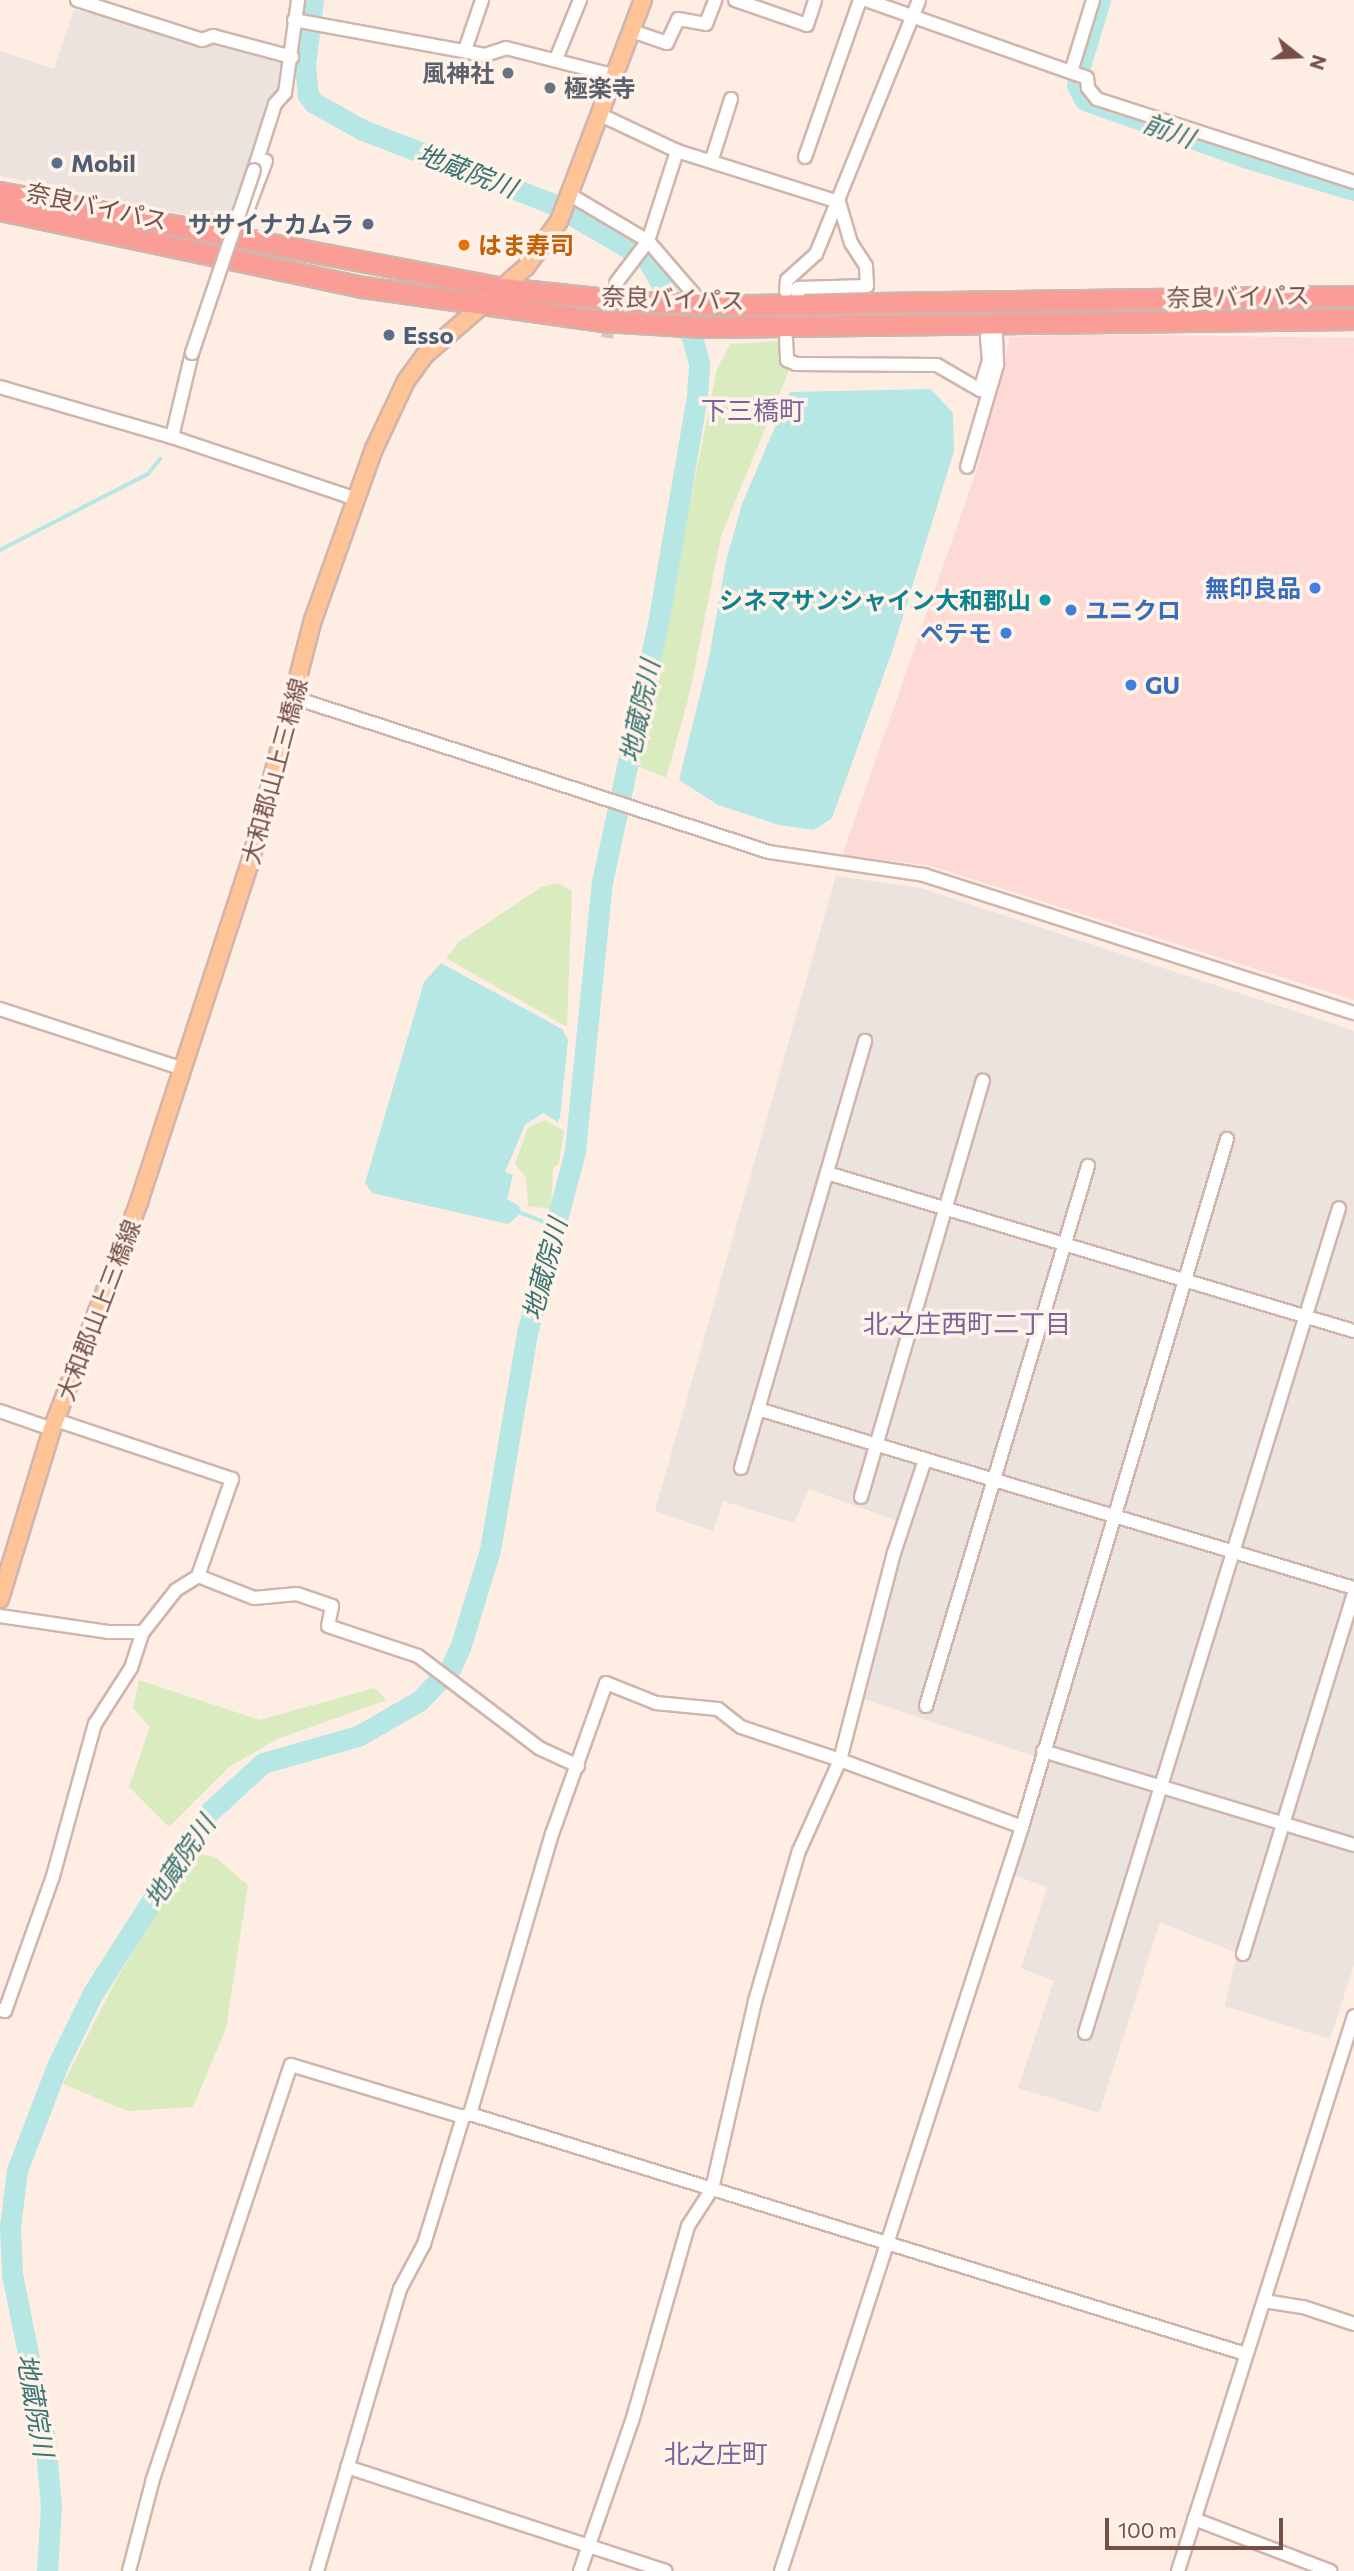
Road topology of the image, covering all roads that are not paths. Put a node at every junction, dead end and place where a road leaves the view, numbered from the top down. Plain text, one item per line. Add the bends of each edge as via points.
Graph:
1 (76, 0) edge
2 (298, 0) edge
3 (482, 0) edge
4 (580, 0) edge
5 (643, 0) edge
6 (715, 0) edge
7 (735, 0) edge
8 (815, 0) edge
9 (860, 0) edge
10 (866, 0) edge
11 (919, 0) edge
12 (1093, 0) edge
13 (914, 13) junction
14 (296, 21) junction
15 (632, 31) junction
16 (465, 50) junction
17 (292, 57) junction
18 (556, 59) junction
19 (1071, 72) junction
20 (616, 76) junction
21 (285, 93) junction
22 (731, 99) dead end
23 (603, 116) junction
24 (677, 151) junction
25 (805, 157) dead end
26 (712, 159) junction
27 (1354, 182) edge
28 (0, 192) edge
29 (571, 198) junction
30 (839, 202) junction
31 (0, 210) edge
32 (236, 239) junction
33 (646, 245) junction
34 (615, 283) tunnel mouth
35 (502, 288) junction
36 (1354, 296) edge
37 (792, 298) junction
38 (698, 304) junction
39 (479, 305) junction
40 (1354, 319) edge
41 (786, 339) dead end
42 (0, 387) edge
43 (172, 437) junction
44 (967, 467) dead end
45 (356, 499) junction
46 (292, 697) junction
47 (0, 1009) edge
48 (1354, 1013) edge
49 (865, 1041) dead end
50 (180, 1069) junction
51 (983, 1081) dead end
52 (1227, 1139) dead end
53 (1088, 1166) dead end
54 (827, 1173) junction
55 (1339, 1208) dead end
56 (947, 1210) junction
57 (1066, 1245) junction
58 (1183, 1282) junction
59 (1307, 1318) junction
60 (1354, 1331) edge
61 (758, 1409) junction
62 (0, 1411) edge
63 (54, 1424) junction
64 (877, 1445) junction
65 (925, 1460) junction
66 (740, 1468) dead end
67 (995, 1481) junction
68 (861, 1497) dead end
69 (1114, 1516) junction
70 (1234, 1551) junction
71 (198, 1576) junction
72 (1354, 1588) edge
73 (1354, 1594) edge
74 (0, 1599) edge
75 (0, 1616) edge
76 (143, 1632) junction
77 (926, 1706) dead end
78 (1043, 1751) junction
79 (840, 1760) junction
80 (578, 1766) junction
81 (1162, 1785) junction
82 (1281, 1822) junction
83 (1022, 1827) junction
84 (1354, 1844) edge
85 (1242, 1954) dead end
86 (0, 2010) edge
87 (1354, 2016) edge
88 (1086, 2033) dead end
89 (466, 2115) junction
90 (712, 2189) junction
91 (885, 2242) junction
92 (1264, 2301) junction
93 (1354, 2324) edge
94 (1246, 2354) junction
95 (346, 2466) junction
96 (1194, 2519) junction
97 (589, 2546) junction
98 (129, 2571) edge
99 (317, 2571) edge
100 (580, 2571) edge
101 (665, 2571) edge
102 (781, 2571) edge
103 (1178, 2571) edge
104 (1330, 2571) edge

1 - 17 street via 201,40 213,36
2 - 14 street
3 - 16 street
4 - 18 street
5 - 15 main road, 大和郡山上三橋線
6 - 15 street via 706,24 678,19 667,43
7 - 8 street via 807,25
9 - 25 street
10 - 13 street
11 - 13 street
12 - 19 street
13 - 19 street
13 - 30 street
14 - 16 street
14 - 17 street
15 - 20 main road, 大和郡山上三橋線
16 - 18 street via 485,55 506,48
17 - 21 street
18 - 20 street
19 - 27 street via 1087,78 1097,99
20 - 23 main road, 大和郡山上三橋線
21 - 32 street
21 - 43 street, bridge via 275,104 192,353
22 - 26 street
23 - 24 street
23 - 29 main road, 大和郡山上三橋線
24 - 26 street
24 - 33 street
26 - 30 street
28 - 32 highway, 奈良バイパス
29 - 33 street
29 - 35 main road, 大和郡山上三橋線 via 526,267
30 - 37 street via 816,254 787,280
30 - 37 street via 850,243 866,266 867,286 798,288
31 - 39 highway, 奈良バイパス via 363,287
32 - 35 highway, 奈良バイパス
33 - 34 street
33 - 38 street
35 - 38 highway, 奈良バイパス
35 - 39 main road, 大和郡山上三橋線
36 - 37 highway, 奈良バイパス
37 - 38 highway, 奈良バイパス
39 - 40 highway, 奈良バイパス via 704,327
39 - 45 main road, 大和郡山上三橋線 via 439,340 406,381
41 - 44 street via 786,359 796,364 937,365 980,390 989,360 987,337 996,337 997,365
42 - 43 street
43 - 45 street
45 - 46 main road, 大和郡山上三橋線 via 313,620
46 - 48 street via 769,852 962,885
46 - 50 main road, 大和郡山上三橋線 via 250,863
47 - 50 street
49 - 54 street
50 - 63 main road, 大和郡山上三橋線 via 98,1318
51 - 56 street
52 - 58 street
53 - 57 street
54 - 56 street
54 - 61 street
55 - 59 street
56 - 57 street
56 - 64 street
57 - 58 street
57 - 67 street
58 - 59 street
58 - 69 street
59 - 60 street
59 - 70 street
61 - 64 street
61 - 66 street
62 - 63 street
63 - 71 street via 232,1479
63 - 74 main road, 大和郡山上三橋線
64 - 65 street
64 - 68 street
65 - 67 street
65 - 79 street via 894,1553
67 - 69 street
67 - 77 street
69 - 70 street
69 - 78 street
70 - 72 street
70 - 81 street
71 - 76 street via 176,1590
71 - 80 street via 254,1598 297,1594 332,1606 328,1626 418,1656 539,1748
73 - 82 street
75 - 76 street via 108,1632
76 - 86 street via 131,1668 95,1724 53,1876 5,2011
78 - 81 street
78 - 83 street
79 - 80 street via 741,1727 718,1709 656,1703 606,1683
79 - 83 street
79 - 90 street via 799,1851 755,2001
80 - 89 street via 552,1834
81 - 82 street
81 - 88 street
82 - 84 street
82 - 85 street
83 - 91 street
87 - 92 street
89 - 90 street
89 - 95 street via 424,2244 400,2289
89 - 98 street via 291,2065 153,2479
90 - 91 street
90 - 97 street via 688,2226 633,2418
91 - 94 street
91 - 102 street
92 - 93 street via 1303,2307
92 - 94 street
94 - 96 street
95 - 97 street
95 - 99 street
96 - 103 street
96 - 104 street
97 - 100 street
97 - 101 street

